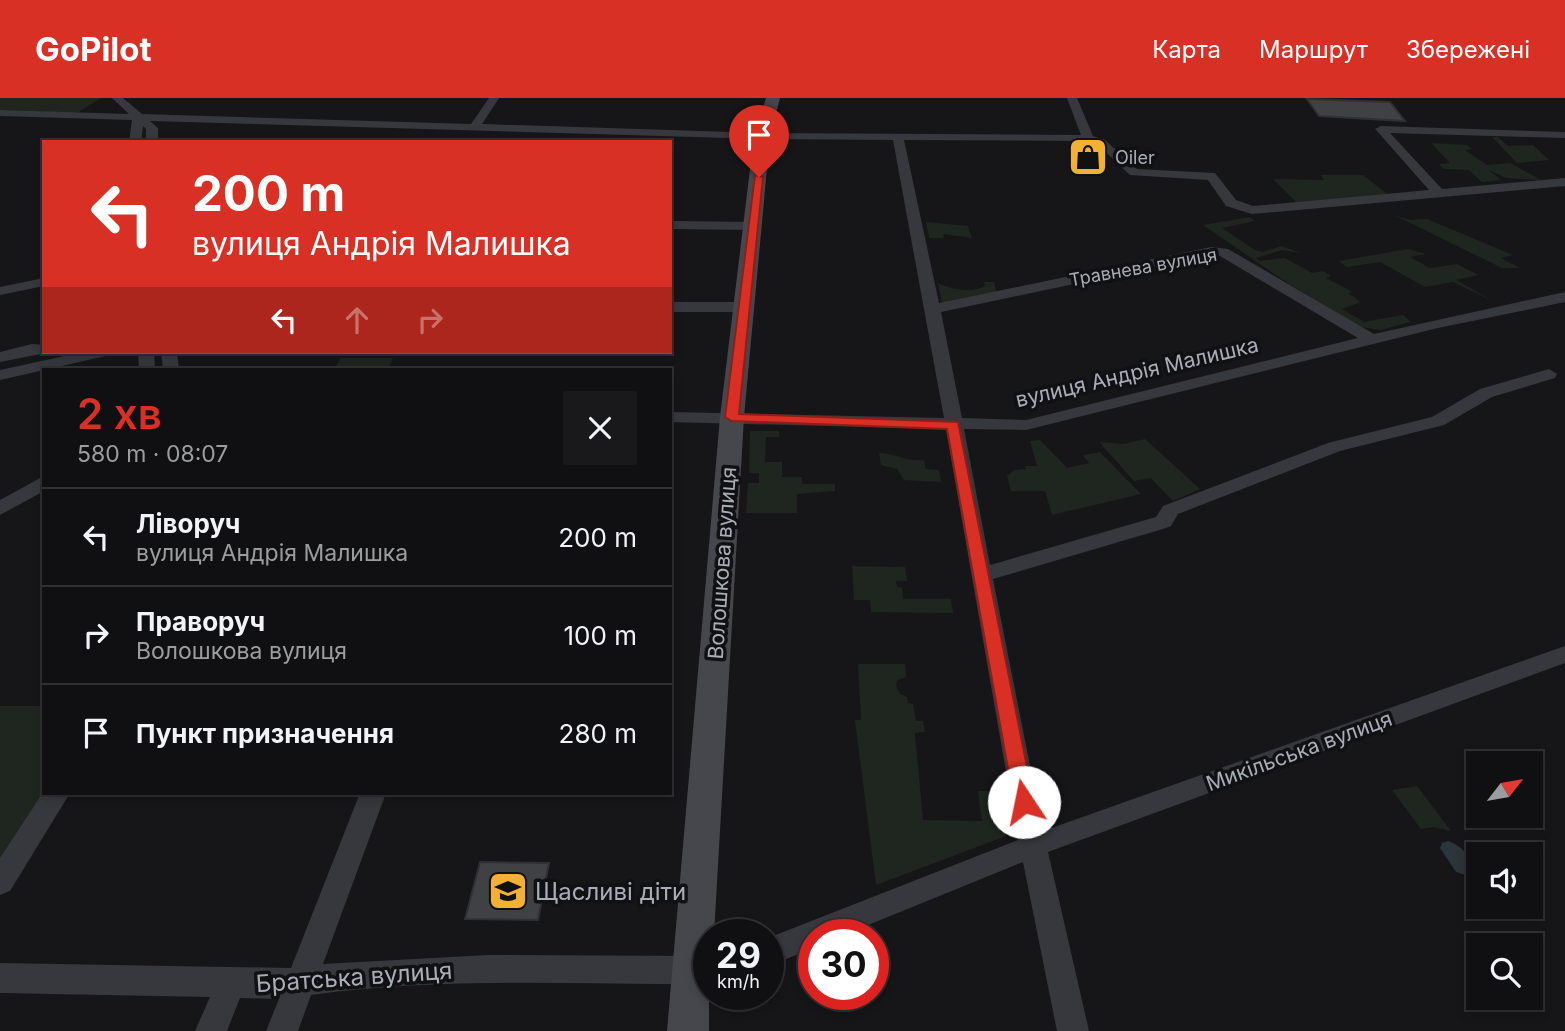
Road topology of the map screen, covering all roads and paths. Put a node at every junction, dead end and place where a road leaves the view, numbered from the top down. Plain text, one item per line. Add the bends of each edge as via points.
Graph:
1 (494, 98) edge
2 (773, 98) edge
3 (1072, 98) edge
4 (122, 100) edge
5 (98, 104) dead end
6 (0, 113) edge
7 (13, 115) junction
8 (82, 116) junction
9 (138, 117) junction
10 (193, 120) junction
11 (0, 126) edge
12 (475, 127) junction
13 (152, 128) junction
14 (1565, 135) edge
15 (135, 136) edge
16 (762, 136) junction
17 (1088, 138) junction
18 (898, 139) junction
19 (152, 140) edge
20 (1565, 182) edge
21 (1438, 193) junction
22 (672, 225) edge
23 (754, 226) junction
24 (42, 282) edge
25 (0, 291) edge
26 (1565, 297) edge
27 (672, 307) edge
28 (746, 307) junction
29 (933, 309) junction
30 (1373, 340) junction
31 (42, 354) edge
32 (65, 354) edge
33 (45, 355) edge
34 (0, 357) edge
35 (1549, 374) dead end
36 (0, 375) edge
37 (672, 417) edge
38 (732, 417) junction
39 (953, 425) junction
40 (42, 483) edge
41 (0, 509) edge
42 (982, 574) junction
43 (1565, 654) edge
44 (56, 795) edge
45 (372, 795) edge
46 (1033, 846) junction
47 (0, 882) edge
48 (703, 919) edge
49 (784, 946) edge
50 (693, 970) edge
51 (0, 978) edge
52 (302, 980) junction
53 (231, 984) junction
54 (693, 1009) edge
55 (211, 1031) edge
56 (282, 1031) edge
57 (688, 1031) edge
58 (1073, 1031) edge

1 - 12 street
2 - 16 street, Волошкова вулиця
3 - 17 street
4 - 9 street
5 - 8 street
6 - 7 street
7 - 8 street
7 - 11 street
8 - 9 street
9 - 10 street
9 - 13 street
9 - 15 street
10 - 12 street via 298,129
10 - 13 street
12 - 16 street
13 - 15 street
13 - 19 street
14 - 21 street via 1381,129
16 - 18 street
16 - 23 street, Волошкова вулиця
17 - 18 street
17 - 21 street via 1101,142 1134,172 1211,176 1231,204 1252,210
18 - 29 street
20 - 21 street
22 - 23 street
23 - 28 street, Волошкова вулиця
24 - 25 street
26 - 30 street, вулиця Андрія Малишка
27 - 28 street
28 - 38 street, Волошкова вулиця
29 - 30 street, Травнева вулиця via 1211,251 1223,252
29 - 39 street
30 - 39 street, вулиця Андрія Малишка via 1026,425
31 - 34 street via 32,349
32 - 33 street
33 - 36 street
35 - 42 street via 1486,393 1438,421 1334,447 1251,475 1170,510 1164,521 1156,524
37 - 38 street, вулиця Андрія Малишка
38 - 39 street, вулиця Андрія Малишка
38 - 48 street, Волошкова вулиця via 704,794
39 - 42 street
40 - 41 street
42 - 46 street
43 - 46 street, Микільська вулиця
44 - 47 street
45 - 52 street
46 - 49 street
46 - 58 street
50 - 52 street, Братська вулиця via 488,968
51 - 53 street, Братська вулиця
52 - 53 street, Братська вулиця
52 - 56 street
53 - 55 street
54 - 57 street, Волошкова вулиця

